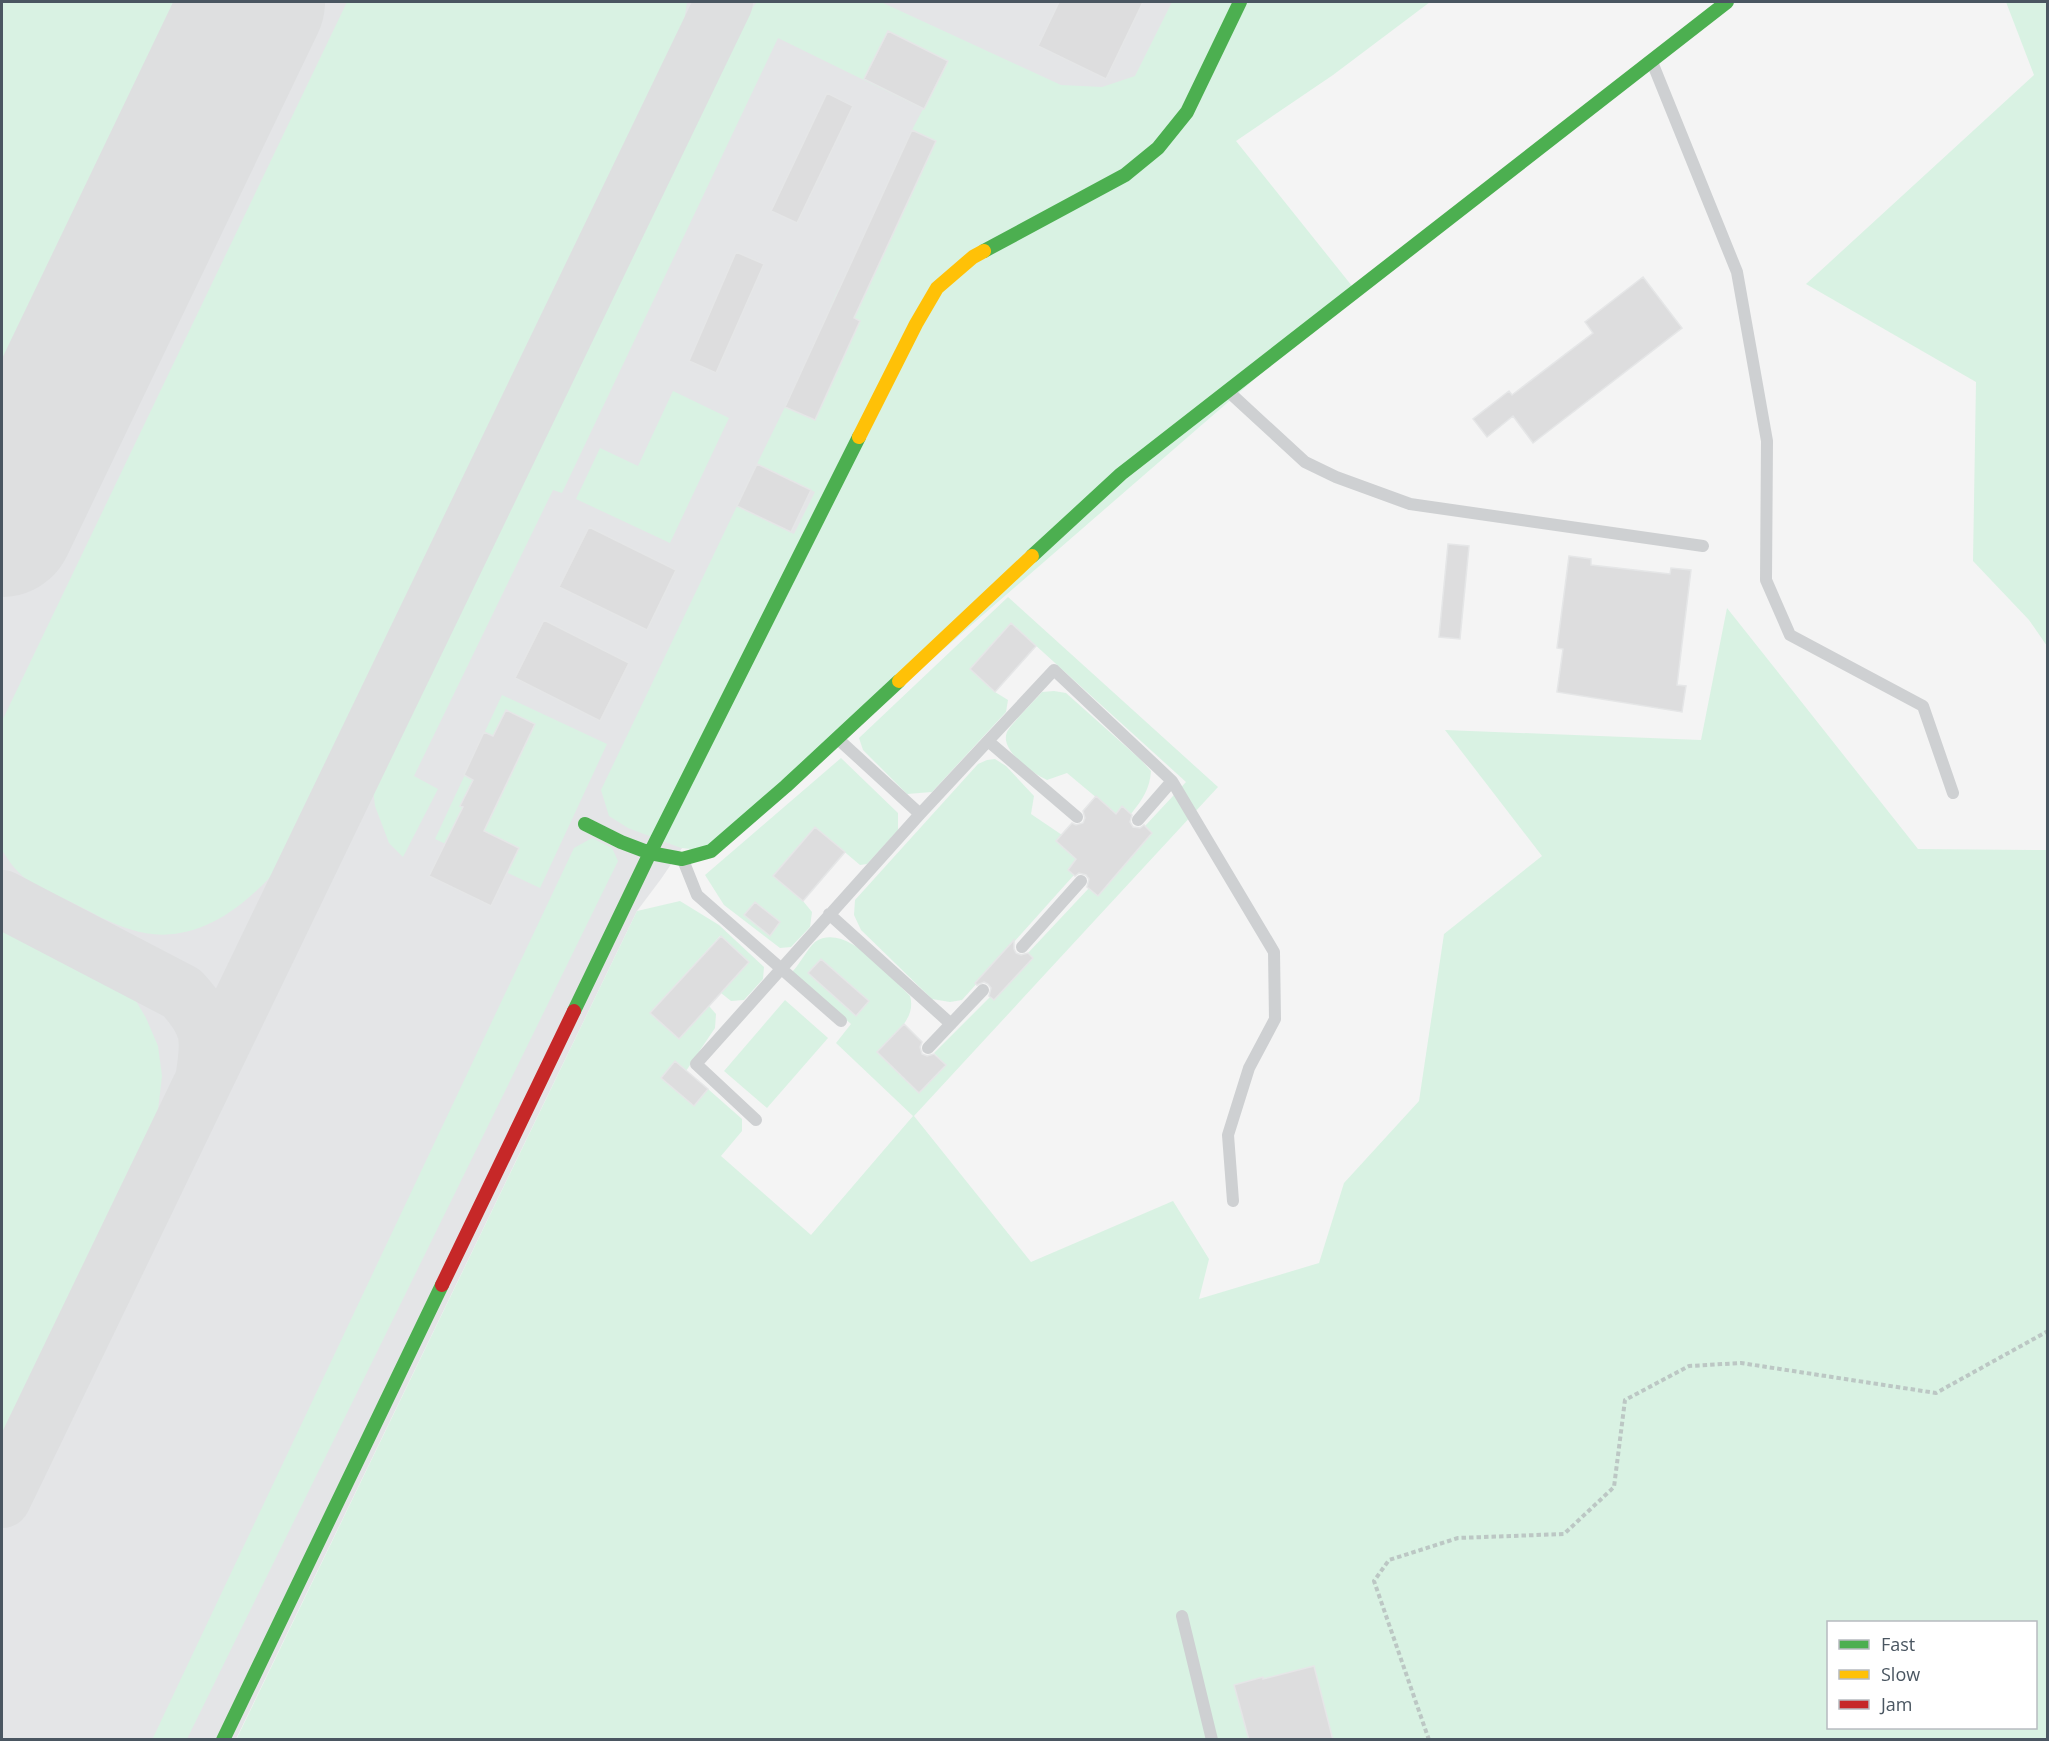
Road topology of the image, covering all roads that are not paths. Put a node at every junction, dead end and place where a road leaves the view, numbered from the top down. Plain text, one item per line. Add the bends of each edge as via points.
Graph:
1 (1240, 2) edge
2 (1727, 2) edge
3 (1652, 61) junction
4 (1228, 391) junction
5 (1703, 546) dead end
6 (837, 738) junction
7 (988, 741) junction
8 (1172, 781) junction
9 (1953, 793) dead end
10 (920, 814) junction
11 (1077, 818) dead end
12 (1138, 820) dead end
13 (585, 824) dead end
14 (650, 853) junction
15 (682, 859) junction
16 (1081, 881) dead end
17 (829, 914) junction
18 (1022, 947) dead end
19 (780, 968) junction
20 (983, 990) dead end
21 (841, 1021) dead end
22 (951, 1024) junction
23 (928, 1048) dead end
24 (756, 1120) dead end
25 (1233, 1201) dead end
26 (1182, 1616) dead end
27 (223, 1740) edge
28 (1212, 1740) edge

1 - 14 street via 1187,112 1158,147 1125,174 973,257 937,288
2 - 3 street
3 - 4 street
3 - 9 lane via 1737,272 1767,441 1766,580 1790,635 1923,706
4 - 5 lane via 1305,462 1410,504
4 - 6 street via 1121,474
6 - 10 lane
6 - 15 street via 711,851
7 - 8 lane via 1054,670
7 - 10 lane
7 - 11 lane
8 - 12 lane
8 - 25 lane via 1274,952 1275,1019 1249,1068 1228,1135
10 - 17 lane
13 - 14 street
14 - 15 street
14 - 27 street
15 - 19 lane via 697,895
16 - 18 lane
17 - 19 lane
17 - 22 lane
19 - 21 lane
19 - 24 lane via 696,1064
20 - 22 lane
22 - 23 lane
26 - 28 lane

